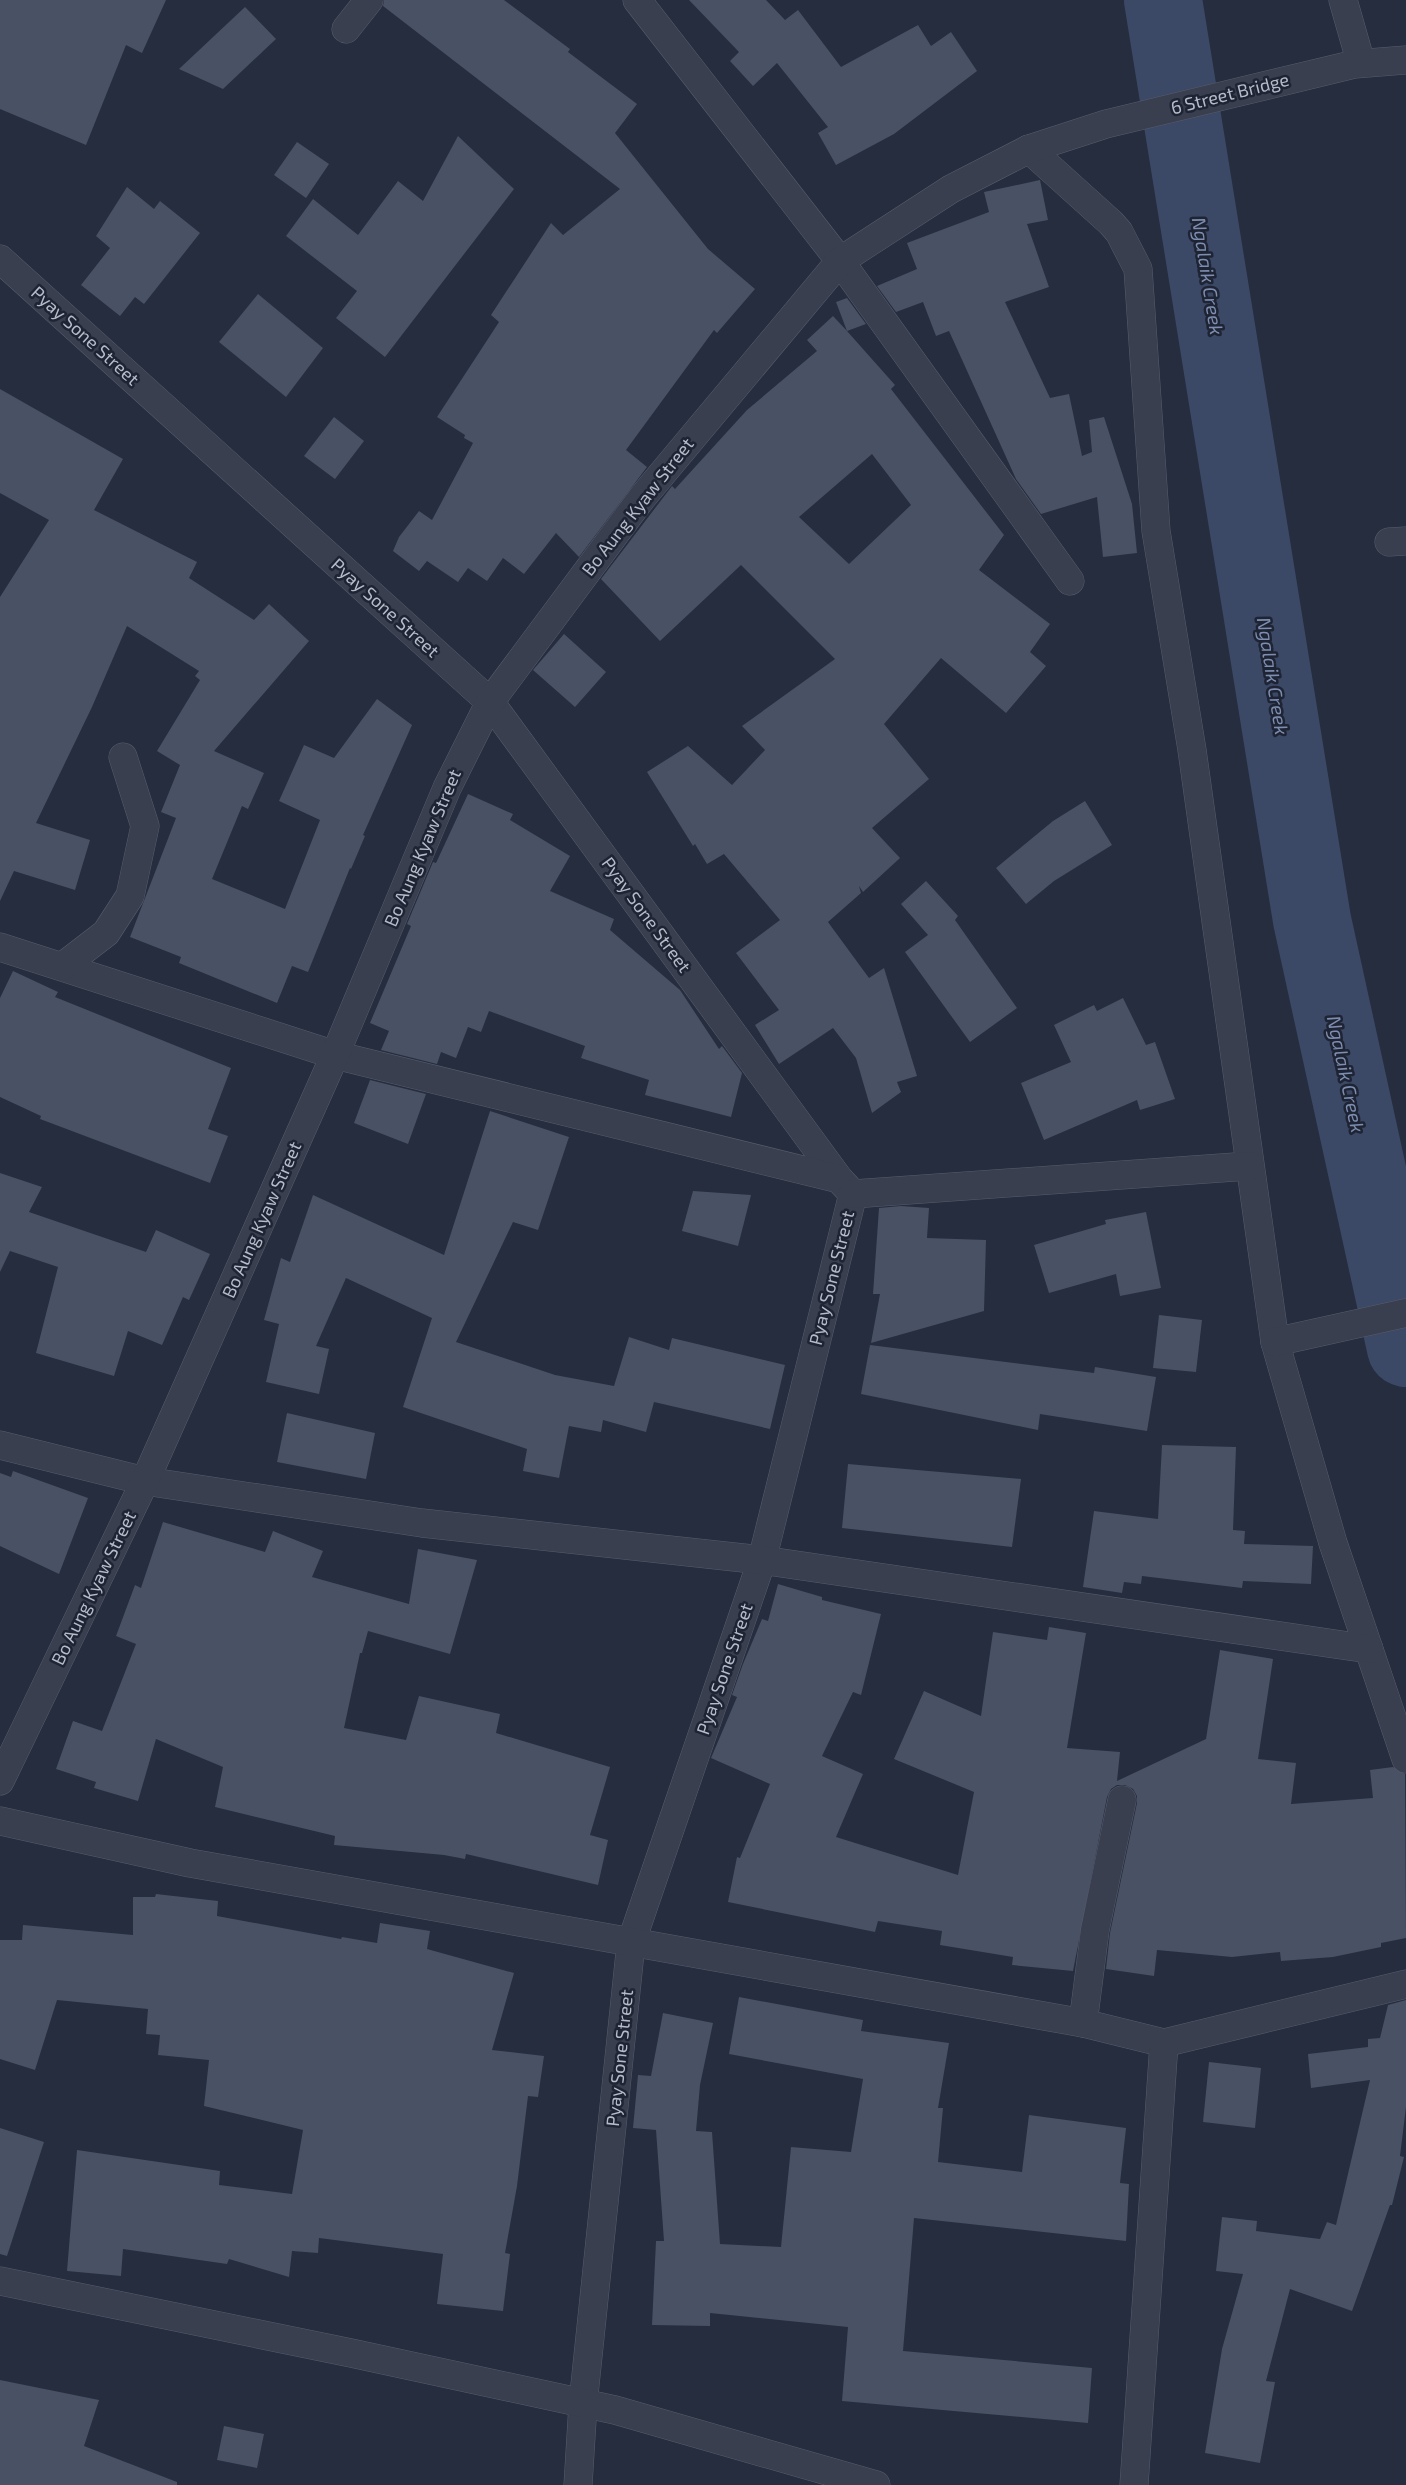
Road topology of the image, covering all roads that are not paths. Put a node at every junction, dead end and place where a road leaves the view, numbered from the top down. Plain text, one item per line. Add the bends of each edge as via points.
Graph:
1 (369, 0) edge
2 (637, 0) edge
3 (1343, 0) edge
4 (346, 29) dead end
5 (1406, 60) edge
6 (1358, 63) junction
7 (1106, 124) joint
8 (1029, 149) junction
9 (0, 259) edge
10 (840, 261) junction
11 (1070, 581) dead end
12 (490, 702) junction
13 (123, 757) dead end
14 (0, 947) edge
15 (63, 966) junction
16 (335, 1054) junction
17 (1249, 1166) junction
18 (846, 1186) junction
19 (1406, 1313) edge
20 (1284, 1340) junction
21 (0, 1445) edge
22 (145, 1481) junction
23 (762, 1560) junction
24 (1369, 1649) junction
25 (1406, 1759) edge
26 (0, 1781) edge
27 (1122, 1800) dead end
28 (0, 1821) edge
29 (632, 1944) junction
30 (1406, 1984) edge
31 (1083, 2023) junction
32 (1164, 2043) junction
33 (0, 2281) edge
34 (583, 2404) junction
35 (578, 2485) edge
36 (876, 2485) edge
37 (1134, 2485) edge

1 - 4 street
2 - 10 street
3 - 6 street
5 - 6 street, 6 Street Bridge
6 - 7 street, 6 Street Bridge
7 - 8 street, Bo Aung Kyaw Street
8 - 10 street, Bo Aung Kyaw Street via 951,189
8 - 17 street via 1111,223 1138,269 1156,531 1192,750
9 - 12 street, Pyay Sone Street
10 - 11 street
10 - 12 street, Bo Aung Kyaw Street via 641,498
12 - 16 street, Bo Aung Kyaw Street via 447,788
12 - 18 street, Pyay Sone Street
13 - 15 street via 145,826 130,896 106,933
14 - 15 street
15 - 16 street
16 - 18 street
16 - 22 street, Bo Aung Kyaw Street
17 - 18 street
17 - 20 street
18 - 23 street, Pyay Sone Street
19 - 20 street
20 - 24 street via 1333,1543
21 - 22 street
22 - 23 street via 422,1523
22 - 26 street, Bo Aung Kyaw Street
23 - 24 street
23 - 29 street, Pyay Sone Street
24 - 25 street
27 - 31 street via 1095,1930
28 - 29 street via 190,1864
29 - 31 street
29 - 34 street, Pyay Sone Street
30 - 32 street
31 - 32 street
32 - 37 street
33 - 34 street via 351,2352
34 - 35 street, Pyay Sone Street
34 - 36 street via 615,2410

